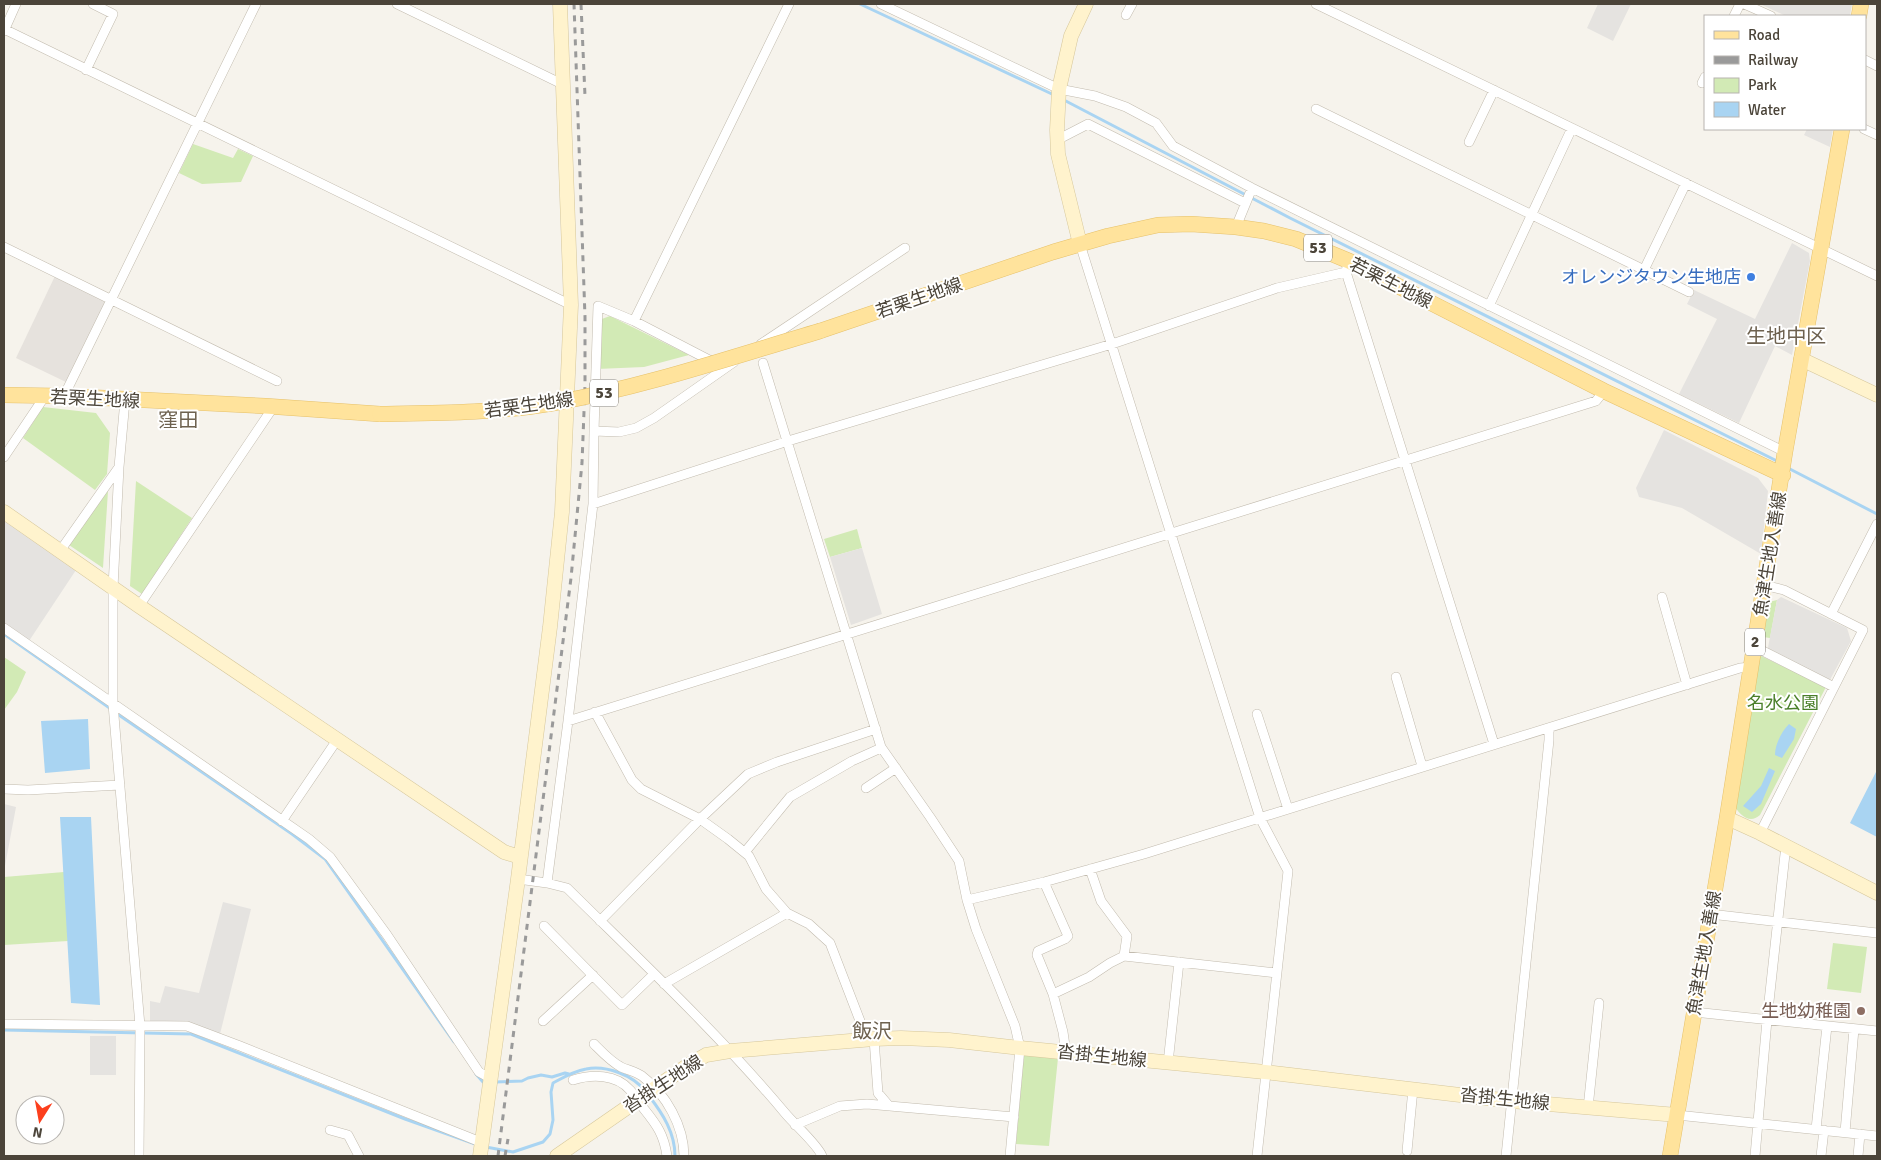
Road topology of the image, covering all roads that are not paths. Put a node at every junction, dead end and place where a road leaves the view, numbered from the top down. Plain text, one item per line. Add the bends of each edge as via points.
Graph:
1 (16, 4) edge
2 (93, 4) edge
3 (256, 4) edge
4 (397, 4) edge
5 (560, 4) edge
6 (789, 4) edge
7 (881, 4) edge
8 (1086, 4) edge
9 (1132, 4) edge
10 (1316, 4) edge
11 (1744, 4) edge
12 (1126, 15) dead end
13 (1769, 15) edge
14 (4, 30) edge
15 (86, 70) junction
16 (562, 84) junction
17 (1059, 89) junction
18 (1494, 90) junction
19 (1316, 109) dead end
20 (198, 124) junction
21 (1572, 128) junction
22 (1842, 130) edge
23 (1057, 140) junction
24 (1469, 142) dead end
25 (1686, 183) junction
26 (1252, 188) junction
27 (1245, 203) junction
28 (1532, 215) junction
29 (1236, 226) junction
30 (1080, 244) junction
31 (4, 247) edge
32 (905, 248) dead end
33 (1820, 248) junction
34 (1347, 266) junction
35 (1644, 270) junction
36 (1877, 276) edge
37 (1689, 292) dead end
38 (111, 298) junction
39 (571, 305) junction
40 (1489, 306) junction
41 (634, 321) junction
42 (1112, 344) junction
43 (1801, 359) junction
44 (763, 363) dead end
45 (724, 368) junction
46 (277, 380) dead end
47 (1604, 391) junction
48 (4, 395) edge
49 (1877, 395) edge
50 (45, 396) junction
51 (64, 396) junction
52 (126, 400) junction
53 (274, 406) junction
54 (594, 431) junction
55 (788, 441) junction
56 (1786, 452) junction
57 (4, 457) edge
58 (1405, 460) junction
59 (119, 467) junction
60 (1783, 475) junction
61 (593, 504) junction
62 (4, 512) edge
63 (1877, 524) edge
64 (1170, 534) junction
65 (60, 551) junction
66 (1764, 585) junction
67 (113, 588) junction
68 (1662, 597) dead end
69 (139, 606) junction
70 (1831, 614) junction
71 (4, 628) edge
72 (847, 633) junction
73 (1755, 647) junction
74 (1752, 667) junction
75 (1396, 676) dead end
76 (1687, 684) junction
77 (1834, 687) junction
78 (113, 704) junction
79 (595, 712) junction
80 (1257, 714) dead end
81 (568, 720) junction
82 (1549, 728) junction
83 (876, 729) junction
84 (337, 740) junction
85 (1494, 744) junction
86 (881, 748) junction
87 (1422, 766) junction
88 (896, 768) junction
89 (120, 785) junction
90 (866, 788) dead end
91 (4, 789) edge
92 (1288, 809) junction
93 (1260, 818) junction
94 (1727, 818) junction
95 (700, 819) junction
96 (282, 821) junction
97 (1760, 833) junction
98 (1788, 847) junction
99 (744, 852) junction
100 (520, 857) junction
101 (1090, 869) junction
102 (518, 879) junction
103 (1044, 882) junction
104 (547, 883) junction
105 (1877, 893) edge
106 (967, 900) junction
107 (787, 913) junction
108 (1710, 914) junction
109 (600, 921) junction
110 (1777, 922) junction
111 (544, 926) dead end
112 (1877, 934) edge
113 (1124, 956) junction
114 (1179, 962) junction
115 (654, 974) junction
116 (1276, 974) junction
117 (593, 975) junction
118 (664, 984) junction
119 (1052, 994) junction
120 (1599, 1003) dead end
121 (1694, 1012) junction
122 (1767, 1020) junction
123 (543, 1021) dead end
124 (4, 1024) edge
125 (140, 1026) junction
126 (1827, 1026) junction
127 (1854, 1029) junction
128 (1877, 1031) edge
129 (870, 1039) junction
130 (594, 1044) dead end
131 (1020, 1048) junction
132 (730, 1051) junction
133 (1066, 1053) junction
134 (1168, 1063) junction
135 (1265, 1072) junction
136 (492, 1079) junction
137 (573, 1080) dead end
138 (1413, 1089) junction
139 (646, 1094) junction
140 (1511, 1101) junction
141 (889, 1106) junction
142 (1588, 1108) junction
143 (1677, 1115) junction
144 (1014, 1117) junction
145 (1758, 1123) junction
146 (795, 1125) junction
147 (330, 1130) dead end
148 (1820, 1130) junction
149 (1845, 1132) junction
150 (1860, 1134) junction
151 (1877, 1136) edge
152 (482, 1150) edge
153 (1407, 1151) dead end
154 (139, 1156) edge
155 (359, 1156) edge
156 (557, 1156) edge
157 (667, 1156) edge
158 (684, 1156) edge
159 (822, 1156) edge
160 (1010, 1156) edge
161 (1257, 1156) edge
162 (1506, 1156) edge
163 (1670, 1156) edge
164 (1755, 1156) edge
165 (1821, 1156) edge
166 (1858, 1156) edge

1 - 14 street
2 - 15 street via 113,14
3 - 20 street
4 - 16 street
5 - 16 street
6 - 41 street
7 - 17 street
8 - 17 street via 1071,36
9 - 12 street
10 - 18 street
11 - 13 street
14 - 15 street
15 - 20 street
16 - 39 street
17 - 23 street
17 - 26 street via 1095,96 1126,107 1156,123 1173,146
18 - 21 street
18 - 24 street
19 - 28 street
20 - 38 street
20 - 39 street
21 - 25 street
21 - 28 street
22 - 33 main road, 魚津生地入善線 / 2
23 - 27 street via 1088,124
23 - 30 street
25 - 33 street
25 - 35 street
26 - 27 street
26 - 40 street
27 - 29 street
28 - 35 street
28 - 40 street
29 - 30 main road, 若栗生地線 / 53 via 1158,225
29 - 34 main road, 若栗生地線 / 53 via 1296,239
30 - 42 street
30 - 53 main road, 若栗生地線 / 53, bridge via 820,331 627,388 553,403 471,412 380,414
31 - 38 street
32 - 45 street
33 - 36 street
33 - 43 main road, 魚津生地入善線 / 2
34 - 42 street
34 - 47 main road, 若栗生地線 / 53
34 - 58 street
35 - 37 street
38 - 46 street
38 - 51 street
39 - 100 street via 562,512
40 - 56 street
41 - 45 street
41 - 54 street via 598,306
42 - 55 street
42 - 64 street
43 - 49 street
43 - 56 main road, 魚津生地入善線 / 2
44 - 55 street
45 - 54 street via 636,428 619,432
47 - 58 street via 1596,401
47 - 60 main road, 若栗生地線 / 53
48 - 50 main road, 若栗生地線 / 53
50 - 51 main road, 若栗生地線 / 53
50 - 57 street
51 - 52 main road, 若栗生地線 / 53
52 - 53 main road, 若栗生地線 / 53
52 - 59 street
53 - 69 street
54 - 61 street
55 - 61 street
55 - 72 street
56 - 60 main road, 魚津生地入善線 / 2
58 - 64 street
58 - 85 street
59 - 65 street
59 - 67 street
60 - 66 main road, 魚津生地入善線 / 2
61 - 81 street
62 - 65 street
63 - 70 street
64 - 72 street
64 - 93 street
65 - 67 street
66 - 70 street via 1784,590
66 - 73 main road, 魚津生地入善線 / 2
67 - 69 street
67 - 78 street
68 - 76 street
69 - 84 street
70 - 77 street via 1863,630
71 - 78 street
72 - 79 street
72 - 83 street
73 - 74 main road, 魚津生地入善線 / 2
73 - 77 street
74 - 76 street
74 - 94 main road, 魚津生地入善線 / 2
75 - 87 street
76 - 82 street
77 - 97 street
78 - 89 street
78 - 96 street
79 - 81 street
79 - 95 street via 632,780 641,789
80 - 92 street
81 - 104 street
82 - 85 street
82 - 140 street
83 - 86 street
83 - 95 street via 748,774
84 - 96 street
84 - 100 street via 504,852
85 - 87 street
86 - 88 street
86 - 99 street via 790,797
87 - 92 street
88 - 90 street
88 - 106 street via 959,861
89 - 91 street
89 - 125 street
92 - 93 street
93 - 101 street
93 - 116 street via 1288,871
94 - 97 street
94 - 108 main road, 魚津生地入善線 / 2
95 - 99 street
95 - 109 street
96 - 136 street via 330,857 479,1072
97 - 98 street
98 - 105 street
98 - 110 street via 1784,854
99 - 107 street via 766,888
100 - 102 street
101 - 103 street
101 - 113 street via 1101,901 1127,936
102 - 104 street
102 - 136 street
103 - 106 street
103 - 119 street via 1068,936 1038,951
104 - 109 street via 567,888
106 - 131 street via 1016,1026
107 - 118 street
107 - 129 street via 809,924 830,943
108 - 110 street
108 - 121 main road, 魚津生地入善線 / 2
109 - 115 street
110 - 112 street
110 - 122 street
111 - 117 street
113 - 114 street
113 - 119 street
114 - 116 street
114 - 134 street
115 - 117 street via 622,1005
115 - 118 street
116 - 135 street
117 - 123 street
118 - 132 street
119 - 133 street
120 - 142 street
121 - 122 street
121 - 143 main road, 魚津生地入善線 / 2
122 - 126 street
122 - 145 street
124 - 125 street
125 - 152 street via 187,1026
125 - 154 street
126 - 127 street
126 - 148 street
127 - 128 street
127 - 149 street
129 - 131 street, 沓掛生地線 via 950,1040
129 - 132 street, 沓掛生地線
129 - 141 street via 878,1093
130 - 139 street via 620,1066 640,1074
131 - 133 street, 沓掛生地線
131 - 144 street
132 - 139 street, 沓掛生地線 via 706,1055
132 - 146 street
133 - 134 street, 沓掛生地線
134 - 135 street, 沓掛生地線
135 - 138 street, 沓掛生地線
135 - 161 street
136 - 152 street
137 - 139 street via 587,1075 604,1076 630,1090
138 - 140 street, 沓掛生地線
138 - 153 street
139 - 156 street, 沓掛生地線
139 - 157 street via 665,1142
139 - 158 street via 680,1129
140 - 142 street, 沓掛生地線
140 - 162 street
141 - 144 street
141 - 146 street via 840,1106
142 - 143 street, 沓掛生地線
143 - 145 street
143 - 163 main road, 魚津生地入善線 / 2
144 - 160 street
145 - 148 street
145 - 164 street
146 - 159 street
147 - 155 street via 348,1135
148 - 149 street
148 - 165 street
149 - 150 street
150 - 151 street
150 - 166 street

